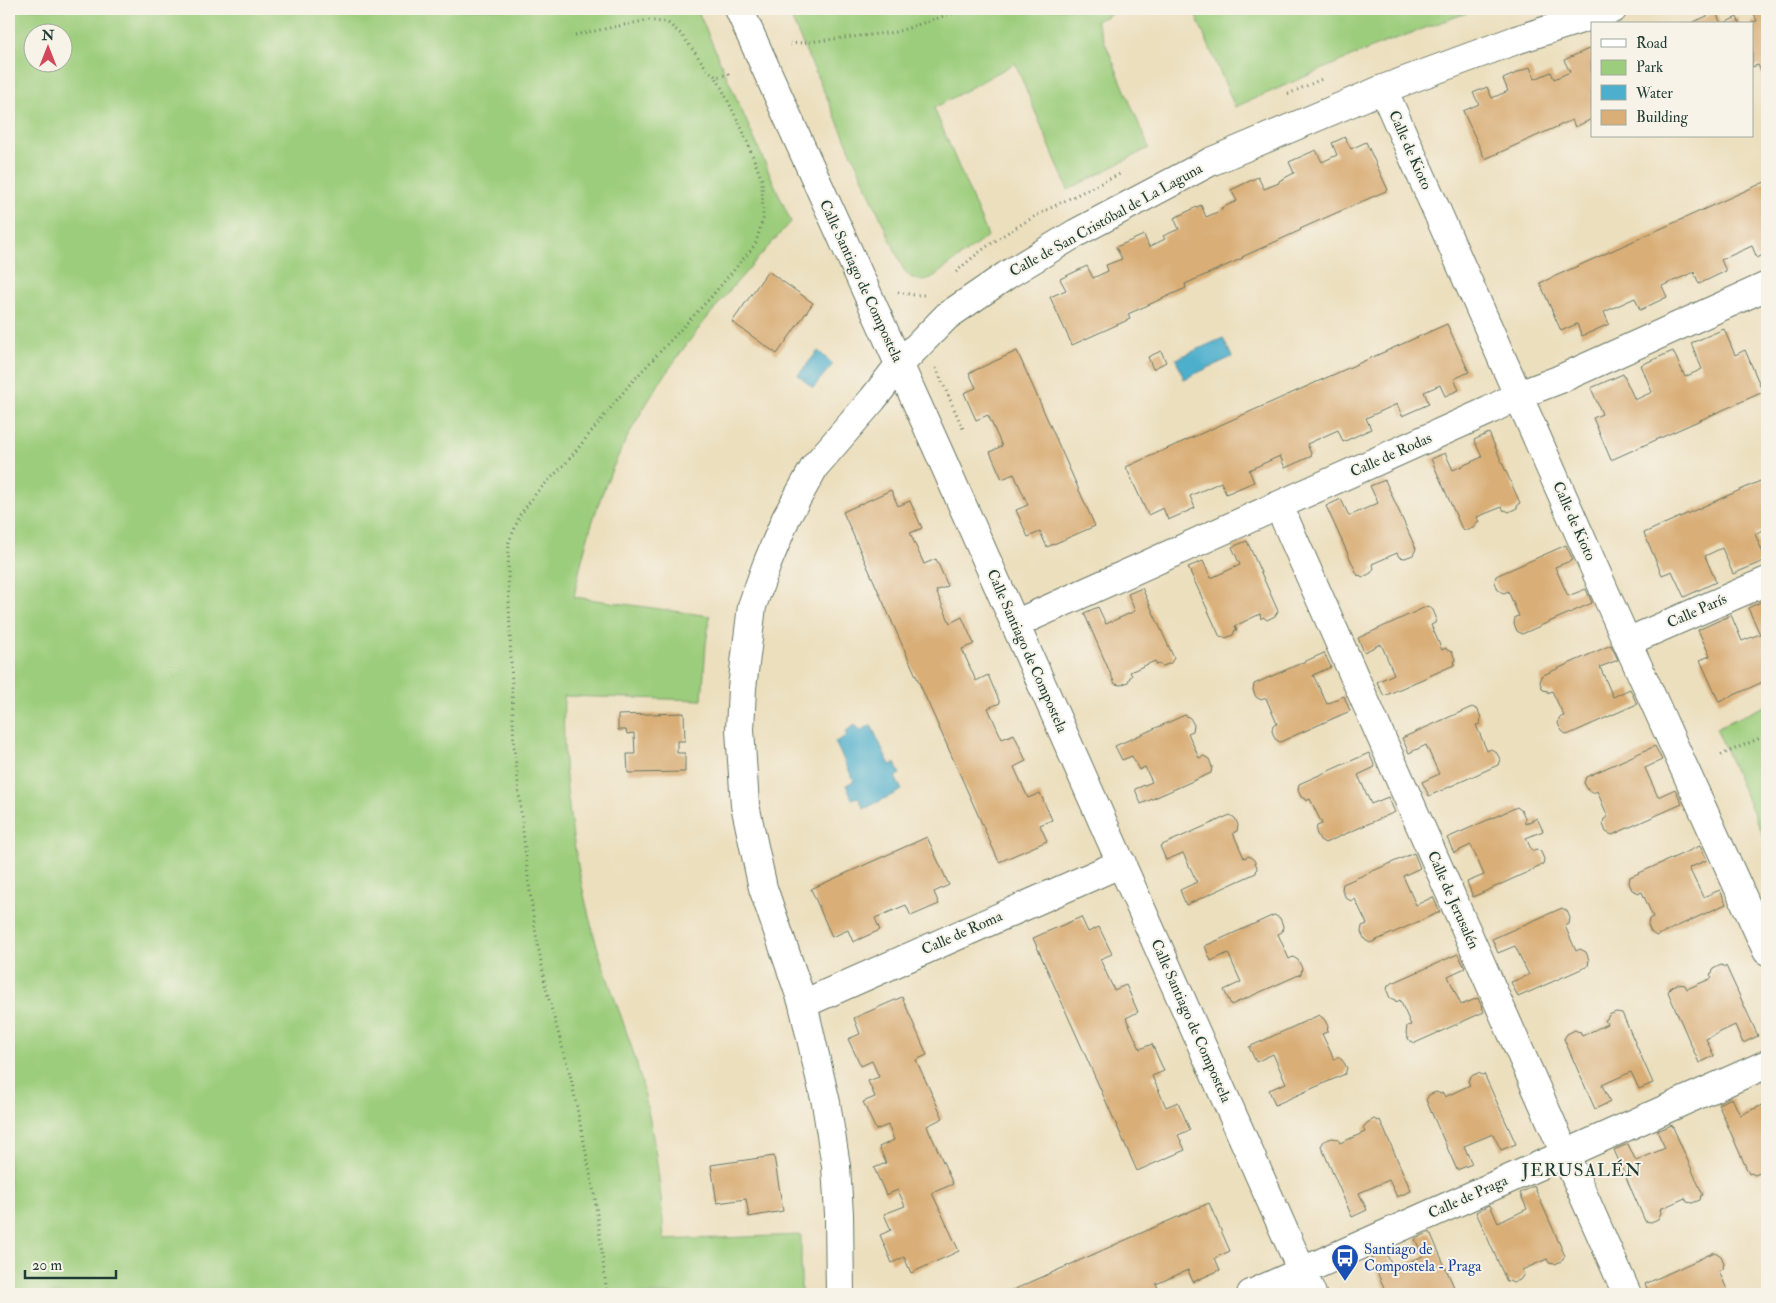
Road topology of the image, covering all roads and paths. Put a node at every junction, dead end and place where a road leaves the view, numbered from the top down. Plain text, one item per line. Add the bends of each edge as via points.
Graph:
1 (738, 9) edge
2 (964, 9) edge
3 (1613, 9) edge
4 (575, 35) dead end
5 (790, 44) dead end
6 (733, 73) dead end
7 (716, 77) junction
8 (1383, 89) junction
9 (1767, 286) edge
10 (890, 291) dead end
11 (930, 295) dead end
12 (941, 361) dead end
13 (900, 364) junction
14 (1519, 395) junction
15 (965, 434) dead end
16 (1280, 506) junction
17 (1767, 581) edge
18 (1015, 624) junction
19 (1627, 642) junction
20 (1767, 735) edge
21 (1721, 755) dead end
22 (1122, 863) junction
23 (1767, 951) edge
24 (803, 1004) junction
25 (1767, 1064) edge
26 (1564, 1154) junction
27 (1307, 1283) edge
28 (607, 1294) edge
29 (840, 1294) edge
30 (1251, 1294) edge
31 (1627, 1294) edge

1 - 13 street, Calle Santiago de Compostela
2 - 5 path via 896,32
3 - 8 street, Calle de San Cristóbal de La Laguna via 1516,40
4 - 7 path via 648,20 668,23
6 - 7 path
7 - 28 path via 743,131 762,180 763,219 755,245 712,297 630,384 566,463 536,492 520,515 509,542 514,746 527,869 546,989 571,1078 595,1198
8 - 13 street, Calle de San Cristóbal de La Laguna via 1210,162 1076,233 1007,274 947,316
8 - 14 street, Calle de Kioto
9 - 14 street, Calle de Rodas
10 - 11 path
12 - 15 path via 936,368
13 - 18 street, Calle Santiago de Compostela
13 - 24 street, Calle de San Cristóbal de La Laguna via 815,466 786,518 752,606 745,652 740,730 745,806 763,888
14 - 16 street, Calle de Rodas
14 - 19 street, Calle de Kioto
16 - 18 street, Calle de Rodas
16 - 26 street, Calle de Jerusalén
17 - 19 street, Calle París
18 - 22 street, Calle Santiago de Compostela
19 - 23 street, Calle de Kioto
20 - 21 path
22 - 24 street, Calle de Roma
22 - 27 street, Calle Santiago de Compostela
24 - 29 street, Calle de San Cristóbal de La Laguna via 826,1103 836,1166
25 - 26 street, Calle de Praga
26 - 27 street, Calle de Praga
26 - 31 street, Calle de Jerusalén
27 - 30 street, Calle de Praga

